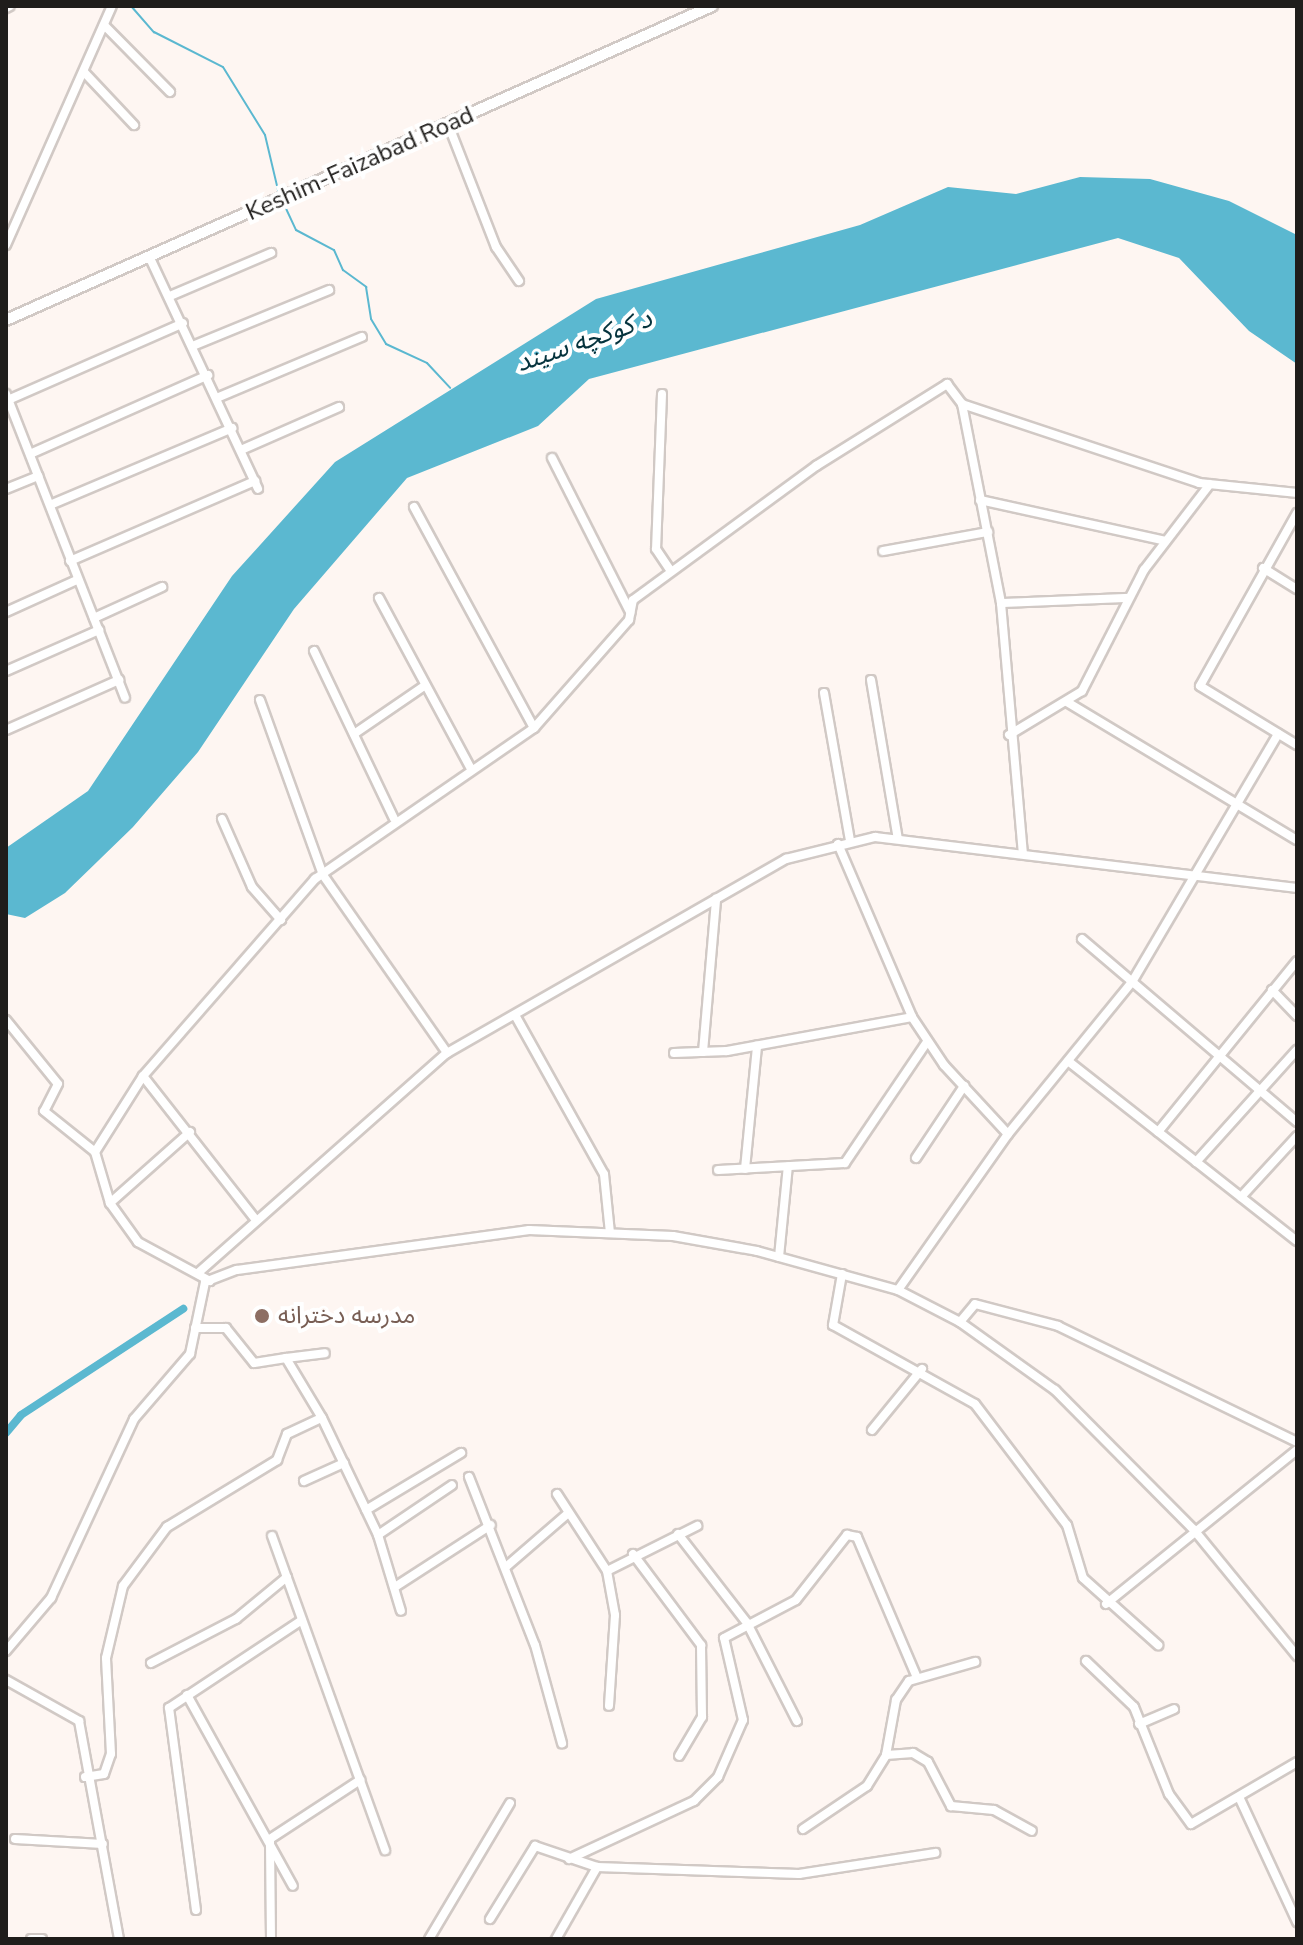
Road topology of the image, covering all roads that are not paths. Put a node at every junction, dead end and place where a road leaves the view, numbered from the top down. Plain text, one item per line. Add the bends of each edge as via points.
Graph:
1 (112, 6) edge
2 (712, 6) edge
3 (104, 25) junction
4 (84, 72) junction
5 (170, 92) dead end
6 (448, 124) junction
7 (134, 125) dead end
8 (6, 245) edge
9 (271, 253) dead end
10 (149, 256) junction
11 (519, 281) dead end
12 (329, 290) dead end
13 (170, 296) junction
14 (6, 320) edge
15 (183, 323) junction
16 (362, 337) dead end
17 (195, 345) junction
18 (208, 375) junction
19 (662, 394) dead end
20 (7, 397) edge
21 (219, 397) junction
22 (962, 404) junction
23 (339, 407) dead end
24 (232, 428) junction
25 (241, 450) junction
26 (30, 454) junction
27 (552, 458) dead end
28 (39, 476) junction
29 (1210, 484) junction
30 (6, 489) edge
31 (1297, 493) edge
32 (980, 500) junction
33 (50, 505) junction
34 (414, 507) dead end
35 (1297, 513) edge
36 (988, 532) junction
37 (1166, 541) junction
38 (883, 551) dead end
39 (70, 561) junction
40 (1263, 568) junction
41 (670, 570) junction
42 (77, 580) junction
43 (162, 587) dead end
44 (1297, 589) edge
45 (379, 598) dead end
46 (1127, 598) junction
47 (1001, 603) junction
48 (6, 612) edge
49 (630, 612) junction
50 (94, 618) junction
51 (99, 630) junction
52 (314, 651) dead end
53 (6, 671) edge
54 (119, 680) junction
55 (871, 680) dead end
56 (424, 686) junction
57 (824, 693) dead end
58 (125, 698) dead end
59 (260, 700) dead end
60 (1067, 702) junction
61 (534, 728) junction
62 (6, 730) edge
63 (354, 734) junction
64 (1278, 734) junction
65 (1009, 735) junction
66 (1297, 745) edge
67 (471, 769) junction
68 (1234, 806) junction
69 (222, 819) dead end
70 (394, 819) junction
71 (898, 839) junction
72 (1297, 840) edge
73 (850, 841) junction
74 (838, 844) junction
75 (1023, 853) junction
76 (1194, 874) junction
77 (323, 875) junction
78 (1297, 888) edge
79 (716, 899) junction
80 (281, 920) junction
81 (1082, 939) dead end
82 (1297, 961) edge
83 (1132, 982) junction
84 (1272, 990) junction
85 (515, 1015) junction
86 (1297, 1016) edge
87 (912, 1017) junction
88 (6, 1020) edge
89 (927, 1042) junction
90 (757, 1046) junction
91 (1297, 1050) edge
92 (703, 1052) junction
93 (447, 1053) junction
94 (674, 1053) dead end
95 (1218, 1055) junction
96 (1068, 1061) junction
97 (143, 1076) junction
98 (964, 1086) junction
99 (1261, 1092) junction
100 (1297, 1122) edge
101 (190, 1132) junction
102 (1158, 1132) junction
103 (1008, 1134) junction
104 (1297, 1136) edge
105 (95, 1152) junction
106 (916, 1158) dead end
107 (1196, 1162) junction
108 (788, 1166) junction
109 (745, 1169) junction
110 (718, 1170) dead end
111 (1241, 1197) junction
112 (110, 1203) junction
113 (256, 1220) junction
114 (610, 1233) junction
115 (1295, 1237) edge
116 (779, 1257) junction
117 (198, 1273) junction
118 (842, 1274) junction
119 (210, 1281) junction
120 (898, 1290) junction
121 (960, 1322) junction
122 (195, 1328) junction
123 (325, 1353) dead end
124 (286, 1358) junction
125 (922, 1369) junction
126 (322, 1418) junction
127 (872, 1430) dead end
128 (1297, 1442) edge
129 (1297, 1450) edge
130 (461, 1453) dead end
131 (344, 1463) junction
132 (469, 1477) dead end
133 (304, 1481) dead end
134 (452, 1485) dead end
135 (557, 1494) dead end
136 (366, 1510) junction
137 (566, 1515) junction
138 (491, 1525) junction
139 (697, 1526) dead end
140 (1194, 1530) junction
141 (678, 1534) junction
142 (378, 1535) junction
143 (272, 1536) dead end
144 (633, 1554) junction
145 (507, 1566) junction
146 (607, 1571) junction
147 (287, 1577) junction
148 (395, 1587) junction
149 (1106, 1604) junction
150 (401, 1611) dead end
151 (302, 1620) junction
152 (747, 1623) junction
153 (1158, 1645) dead end
154 (6, 1651) edge
155 (1297, 1656) edge
156 (1086, 1661) dead end
157 (975, 1662) dead end
158 (151, 1663) dead end
159 (916, 1675) junction
160 (6, 1680) edge
161 (187, 1695) junction
162 (609, 1706) dead end
163 (1174, 1709) dead end
164 (797, 1721) dead end
165 (1139, 1724) junction
166 (562, 1743) dead end
167 (886, 1755) junction
168 (679, 1756) dead end
169 (1297, 1762) edge
170 (85, 1777) junction
171 (360, 1780) junction
172 (1240, 1799) junction
173 (510, 1803) dead end
174 (803, 1829) dead end
175 (1032, 1831) dead end
176 (15, 1839) dead end
177 (270, 1839) junction
178 (103, 1844) junction
179 (385, 1850) dead end
180 (935, 1853) dead end
181 (569, 1859) junction
182 (597, 1867) junction
183 (293, 1886) dead end
184 (196, 1910) dead end
185 (490, 1919) dead end
186 (1297, 1922) edge
187 (31, 1939) edge
188 (42, 1939) edge
189 (119, 1939) edge
190 (271, 1939) edge
191 (429, 1939) edge
192 (556, 1939) edge

1 - 3 street
2 - 6 main road, Keshim-Faizabad Road
3 - 4 street
3 - 5 street
4 - 7 street
4 - 8 street
6 - 10 main road, Keshim-Faizabad Road
6 - 11 street via 496,247
9 - 13 street
10 - 13 street
10 - 14 main road, Keshim-Faizabad Road
12 - 17 street
13 - 15 street
15 - 17 street
15 - 20 street
16 - 21 street
17 - 18 street
18 - 21 street
18 - 26 street
19 - 41 street via 656,549
20 - 26 street
21 - 24 street
22 - 29 street
22 - 32 street
22 - 41 street via 947,384
23 - 25 street
24 - 25 street
24 - 33 street
25 - 39 street via 256,485
26 - 28 street
27 - 49 street
28 - 30 street
28 - 33 street
29 - 31 street
29 - 37 street
32 - 36 street
32 - 37 street
33 - 39 street
34 - 61 street
35 - 40 street
36 - 38 street
36 - 47 street
37 - 46 street
39 - 42 street
40 - 44 street
40 - 64 street via 1200,686
41 - 49 street via 633,600
42 - 48 street
42 - 50 street
43 - 50 street
45 - 56 street
46 - 47 street
46 - 60 street via 1082,691
47 - 65 street
49 - 61 street
50 - 51 street
51 - 53 street
51 - 54 street
52 - 63 street
54 - 58 street
54 - 62 street
55 - 71 street
56 - 63 street
56 - 67 street
57 - 73 street
59 - 77 street
60 - 65 street
60 - 68 street
61 - 67 street
63 - 70 street
64 - 66 street
64 - 68 street
65 - 75 street
67 - 70 street
68 - 72 street
68 - 76 street
69 - 80 street via 252,887
70 - 77 street
71 - 73 street
71 - 75 street
73 - 74 street
74 - 79 street via 786,859
74 - 87 street
75 - 76 street
76 - 78 street
76 - 83 street
77 - 80 street
77 - 93 street
79 - 85 street
79 - 92 street
80 - 97 street
81 - 83 street
82 - 84 street
83 - 95 street
83 - 96 street
84 - 86 street
84 - 95 street
85 - 93 street
85 - 114 street via 604,1174
87 - 89 street
87 - 90 street
88 - 105 street via 58,1084 44,1111
89 - 98 street
89 - 108 street via 845,1163
90 - 92 street
90 - 109 street
91 - 99 street
92 - 94 street
93 - 113 street
95 - 99 street
95 - 102 street
96 - 102 street
96 - 103 street
97 - 101 street
97 - 105 street
98 - 103 street
98 - 106 street
99 - 100 street
99 - 107 street
101 - 112 street
101 - 113 street
102 - 107 street
103 - 120 street
104 - 111 street
105 - 112 street
107 - 111 street
108 - 109 street
108 - 116 street
109 - 110 street
111 - 115 street
112 - 117 street via 138,1242
113 - 117 street
114 - 116 street via 673,1236
114 - 119 street via 529,1230 237,1270
116 - 118 street
117 - 119 street
118 - 120 street
118 - 125 street via 833,1325
119 - 122 street
120 - 121 street
121 - 128 street via 975,1304 1058,1326
121 - 140 street via 1055,1390
122 - 124 street via 226,1328 254,1363
122 - 154 street via 190,1354 117,1448 51,1598
123 - 124 street
124 - 126 street
125 - 127 street
125 - 149 street via 999,1430 1067,1525 1083,1578
126 - 131 street
126 - 170 street via 287,1434 277,1460 167,1527 123,1586 106,1658 111,1754 104,1774
129 - 140 street
130 - 136 street
131 - 133 street
131 - 136 street
132 - 138 street
134 - 142 street
135 - 137 street
136 - 142 street
137 - 145 street
137 - 146 street
138 - 145 street
138 - 148 street
139 - 141 street
140 - 149 street
140 - 155 street
141 - 144 street
141 - 152 street
142 - 148 street
143 - 147 street
144 - 146 street
144 - 168 street via 701,1645 702,1717
145 - 166 street
146 - 162 street via 615,1615
147 - 151 street
147 - 158 street via 236,1619
148 - 150 street
149 - 153 street
151 - 161 street
151 - 171 street
152 - 159 street via 796,1600 853,1533
152 - 164 street
152 - 181 street via 723,1642 743,1720 718,1777 694,1801
156 - 165 street via 1134,1707
157 - 159 street
159 - 167 street via 896,1700
160 - 170 street via 75,1715
161 - 177 street
161 - 184 street via 169,1712
163 - 165 street
165 - 172 street via 1186,1821 1196,1823
167 - 174 street via 867,1786
167 - 175 street via 913,1753 928,1762 951,1806 994,1810
169 - 172 street
170 - 178 street
171 - 177 street
171 - 179 street
172 - 186 street
173 - 191 street
176 - 178 street
177 - 183 street
177 - 190 street
178 - 189 street
180 - 182 street via 799,1874
181 - 182 street
181 - 185 street via 535,1846
182 - 192 street
187 - 188 street

